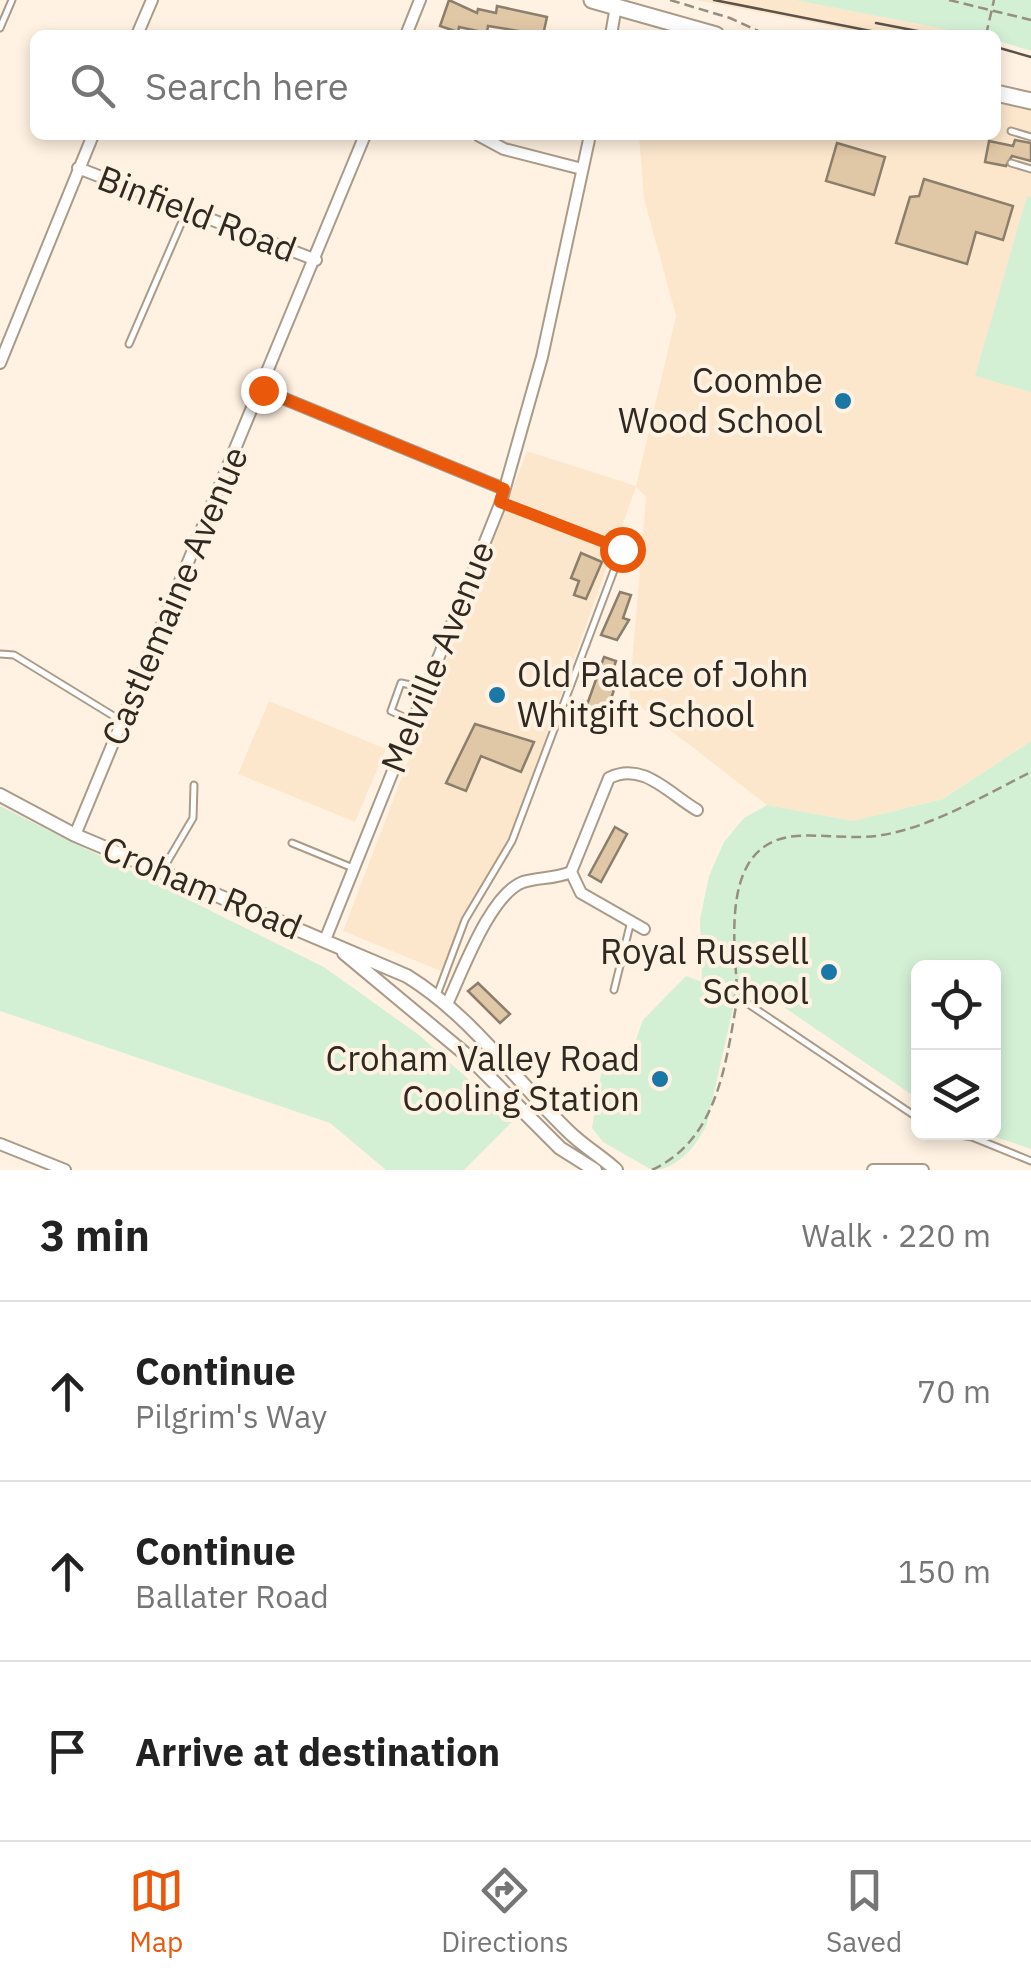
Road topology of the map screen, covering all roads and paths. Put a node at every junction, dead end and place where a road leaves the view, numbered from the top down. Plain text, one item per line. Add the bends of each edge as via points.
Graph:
1 (12, 0) edge
2 (152, 0) edge
3 (420, 0) edge
4 (592, 0) edge
5 (670, 0) edge
6 (949, 0) edge
7 (994, 0) edge
8 (616, 6) junction
9 (994, 9) junction
10 (1031, 20) edge
11 (0, 28) edge
12 (138, 30) edge
13 (408, 30) edge
14 (612, 30) edge
15 (699, 30) edge
16 (756, 30) edge
17 (988, 30) edge
18 (1001, 94) edge
19 (1031, 101) edge
20 (1011, 131) dead end
21 (1031, 137) edge
22 (91, 140) edge
23 (363, 140) edge
24 (487, 140) edge
25 (589, 140) edge
26 (1011, 163) dead end
27 (78, 168) junction
28 (582, 169) junction
29 (1031, 169) edge
30 (187, 210) junction
31 (316, 260) junction
32 (130, 344) dead end
33 (0, 363) edge
34 (263, 390) junction
35 (502, 495) junction
36 (0, 654) edge
37 (426, 688) junction
38 (123, 721) junction
39 (412, 721) junction
40 (1031, 772) edge
41 (194, 785) dead end
42 (0, 795) edge
43 (697, 810) dead end
44 (75, 835) junction
45 (292, 843) dead end
46 (353, 868) junction
47 (162, 872) junction
48 (571, 872) junction
49 (631, 922) junction
50 (644, 929) dead end
51 (324, 940) junction
52 (342, 951) junction
53 (614, 990) dead end
54 (738, 997) junction
55 (442, 1000) junction
56 (911, 1113) edge
57 (979, 1140) edge
58 (0, 1144) edge
59 (594, 1153) junction
60 (1031, 1162) edge
61 (586, 1168) edge
62 (65, 1170) edge
63 (616, 1170) edge
64 (652, 1170) edge
65 (873, 1170) edge
66 (924, 1170) edge

1 - 11 lane
2 - 12 street
3 - 13 street
4 - 8 main road
5 - 16 path
6 - 9 path
7 - 9 path
8 - 14 street
8 - 15 main road
9 - 10 path
9 - 17 path
18 - 19 main road
20 - 21 lane
22 - 27 street
23 - 31 street, Castlemaine Avenue
24 - 28 street
25 - 28 street, Melville Avenue
26 - 29 lane
27 - 30 street, Binfield Road
27 - 33 street
28 - 35 street, Melville Avenue via 542,358
30 - 31 street, Binfield Road
30 - 32 lane
31 - 34 street, Castlemaine Avenue
34 - 35 street
34 - 38 street, Castlemaine Avenue
35 - 37 street, Melville Avenue
35 - 55 lane via 622,549 512,840 465,920
36 - 38 lane via 14,655
37 - 39 street, Melville Avenue
37 - 39 lane via 400,683 391,712
38 - 44 street, Castlemaine Avenue
39 - 46 street, Melville Avenue
40 - 54 path via 906,830 792,836 762,847 744,875 732,916
41 - 47 lane via 193,818
42 - 44 street, Croham Road
43 - 48 street via 643,772 609,778
44 - 47 street, Croham Road
45 - 46 lane
46 - 51 street, Melville Avenue
47 - 51 street, Croham Road
48 - 49 street via 581,893
48 - 55 street via 512,889 494,908
49 - 50 street
49 - 53 lane
51 - 52 street, Croham Road
52 - 55 street, Croham Road via 407,976
52 - 61 street via 469,1057
54 - 56 lane
54 - 64 path via 726,1062 704,1124 686,1150
55 - 59 street, Croham Road
57 - 60 lane
58 - 62 street
59 - 61 street
59 - 63 street, Croham Road
65 - 66 street

